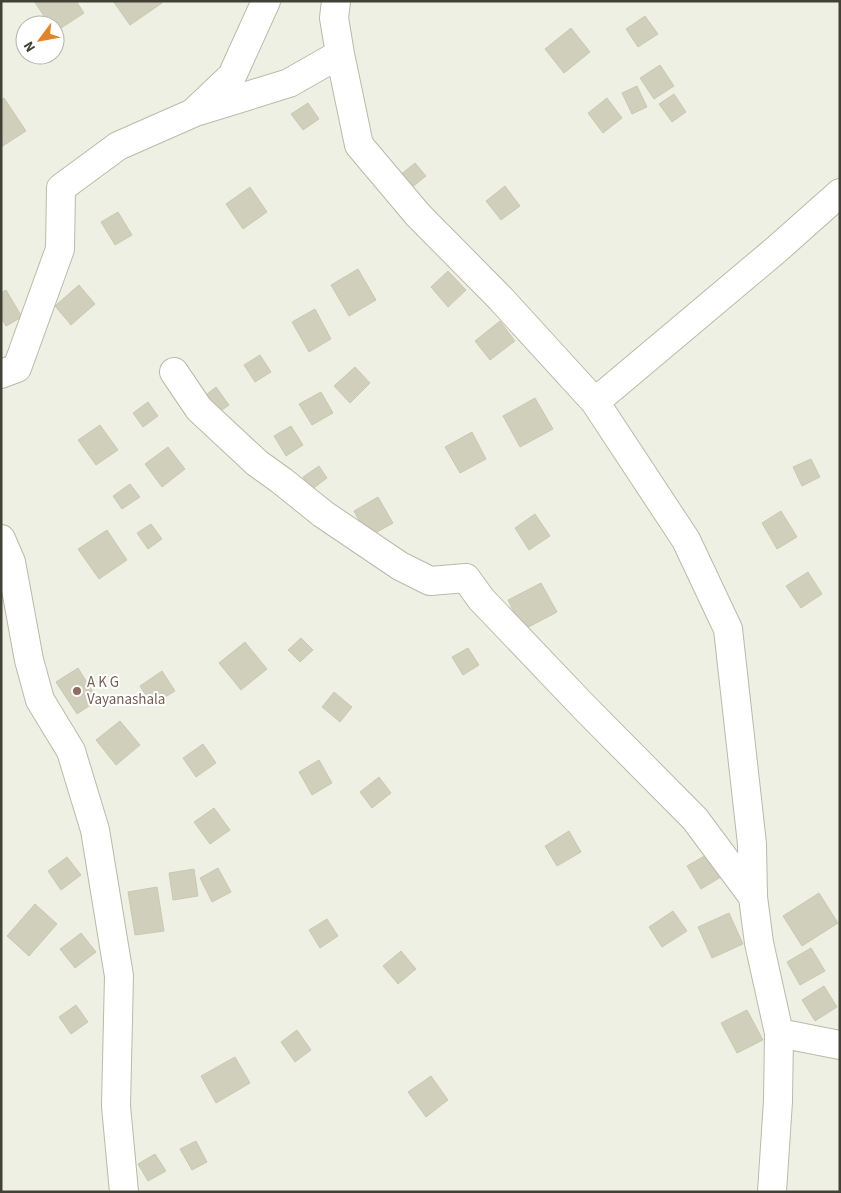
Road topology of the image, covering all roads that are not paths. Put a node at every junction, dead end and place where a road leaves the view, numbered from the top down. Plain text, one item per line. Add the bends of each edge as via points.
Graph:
1 (266, 1) edge
2 (336, 1) edge
3 (340, 54) junction
4 (193, 113) junction
5 (840, 193) edge
6 (174, 372) dead end
7 (1, 374) edge
8 (595, 402) junction
9 (1, 539) edge
10 (753, 897) junction
11 (779, 1033) junction
12 (840, 1045) edge
13 (124, 1192) edge
14 (772, 1192) edge

1 - 4 street via 232,76
2 - 3 street via 334,18
3 - 4 street via 289,83
3 - 8 street via 359,145 418,214
4 - 7 street via 118,146 61,188 60,249 17,368
5 - 8 street
6 - 10 street via 199,409 257,463 323,514 400,566 430,581 466,578 481,599 695,818
8 - 10 street via 686,540 728,629 752,844
9 - 13 street via 11,562 29,660 40,700 71,751 95,830 119,976 116,1106
10 - 11 street via 759,943
11 - 12 street
11 - 14 street

